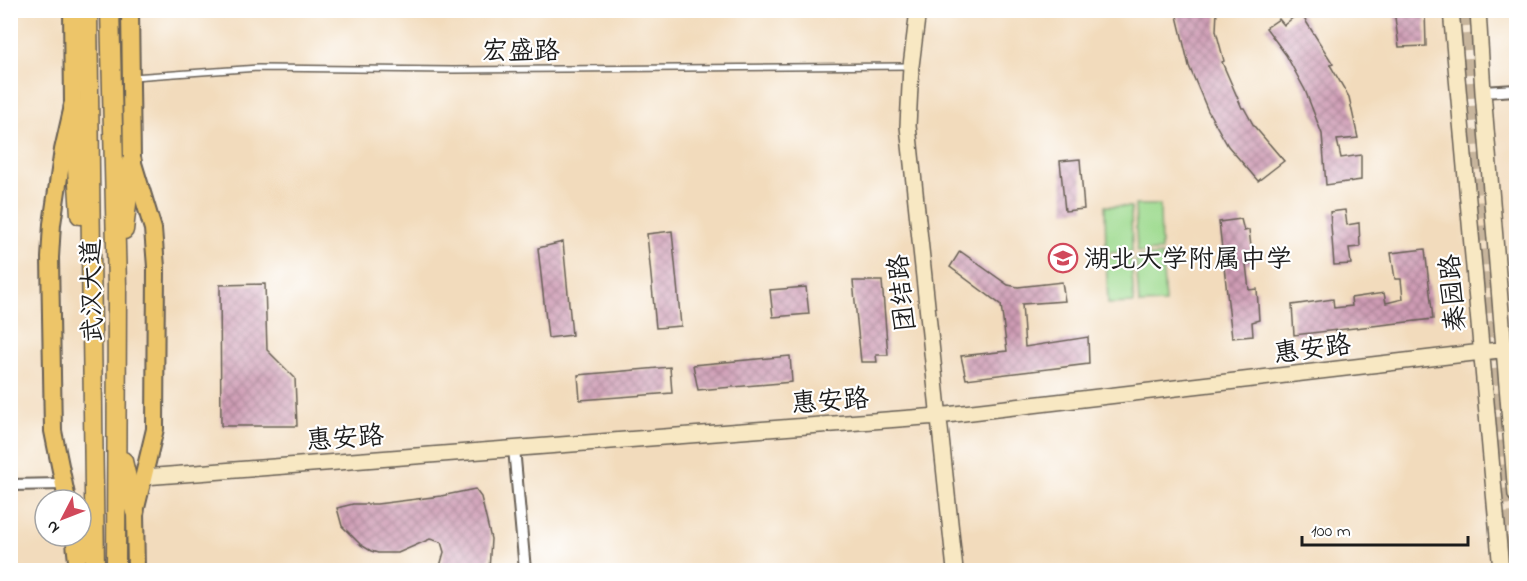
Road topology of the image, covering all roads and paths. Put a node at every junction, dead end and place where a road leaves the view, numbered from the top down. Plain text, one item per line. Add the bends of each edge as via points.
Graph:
1 (72, 10) edge
2 (88, 10) edge
3 (110, 10) edge
4 (130, 10) edge
5 (918, 10) edge
6 (1451, 10) edge
7 (1478, 10) edge
8 (911, 66) junction
9 (131, 77) junction
10 (1516, 90) edge
11 (1483, 92) junction
12 (73, 106) junction
13 (132, 160) junction
14 (90, 279) junction
15 (117, 286) junction
16 (1510, 349) edge
17 (1482, 352) junction
18 (938, 416) junction
19 (117, 436) junction
20 (514, 448) junction
21 (93, 459) junction
22 (144, 477) junction
23 (10, 485) edge
24 (34, 488) edge
25 (64, 488) edge
26 (88, 488) edge
27 (1516, 495) edge
28 (135, 512) junction
29 (79, 548) edge
30 (83, 548) edge
31 (116, 561) edge
32 (86, 563) edge
33 (136, 570) edge
34 (525, 570) edge
35 (955, 570) edge
36 (1501, 570) edge

1 - 12 main road
2 - 14 highway, 武汉大道
3 - 15 highway, 武汉大道
4 - 9 main road
5 - 8 street, 团结路
6 - 17 street, 秦园路
7 - 11 street, 秦园路
8 - 9 lane, 宏盛路 via 258,68
8 - 18 street, 团结路 via 908,126
9 - 13 main road
10 - 11 street
11 - 16 street, 秦园路
12 - 14 highway via 78,203
12 - 25 main road via 58,182 50,258 53,431
13 - 15 highway
13 - 22 main road via 153,228 156,267 155,429
14 - 21 highway, 武汉大道
15 - 19 highway, 武汉大道
16 - 17 street, 惠安路
16 - 27 street, 秦园路
17 - 18 street, 惠安路
17 - 36 street, 秦园路
18 - 20 street, 惠安路
18 - 35 street, 团结路
19 - 28 highway
19 - 31 highway, 武汉大道
20 - 22 street, 惠安路
20 - 34 street
21 - 26 highway
21 - 32 highway, 武汉大道
22 - 28 main road
23 - 24 street
28 - 33 main road
29 - 32 main road
30 - 32 highway

